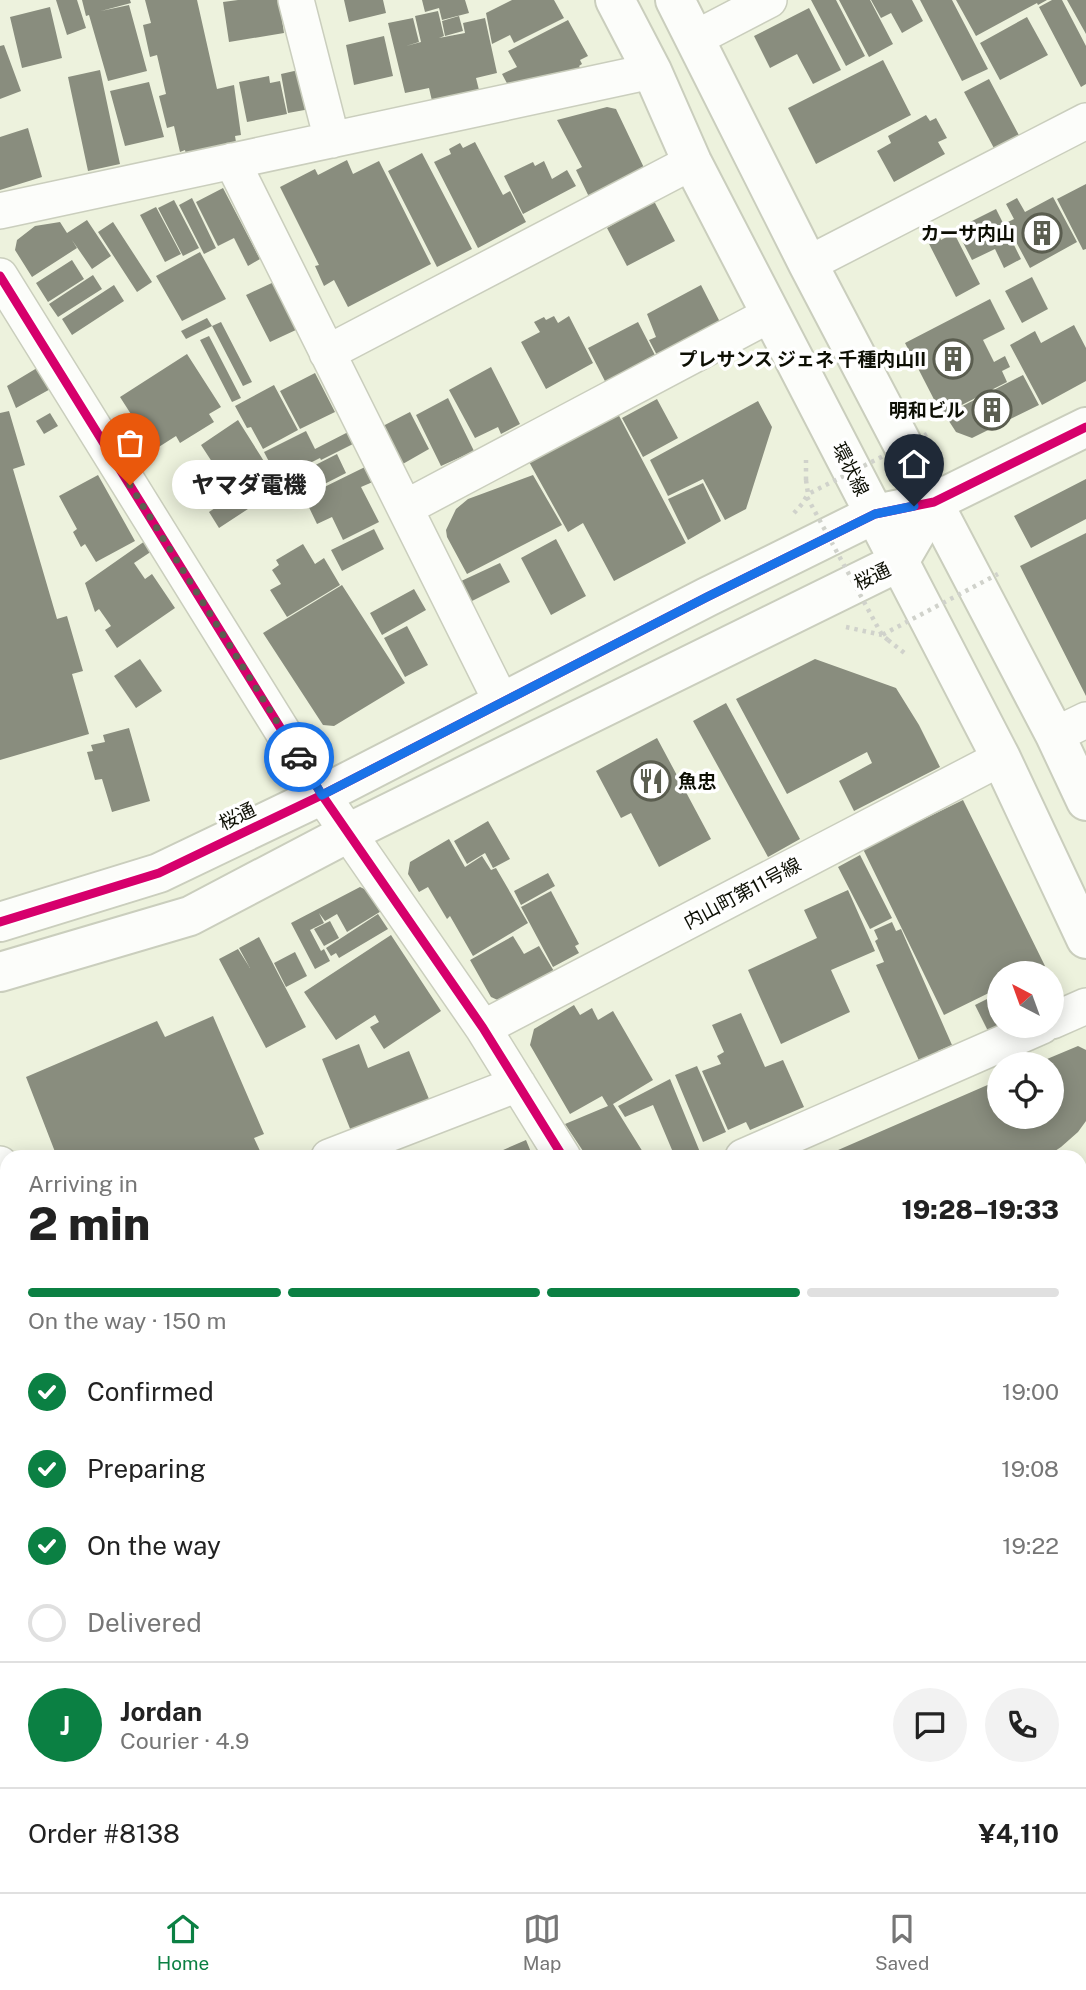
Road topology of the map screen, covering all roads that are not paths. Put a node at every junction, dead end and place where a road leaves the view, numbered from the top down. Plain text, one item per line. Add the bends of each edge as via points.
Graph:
1 (296, 0) edge
2 (615, 0) edge
3 (674, 0) edge
4 (769, 0) edge
5 (694, 39) junction
6 (652, 71) junction
7 (1086, 121) edge
8 (331, 139) junction
9 (232, 161) junction
10 (692, 162) junction
11 (0, 211) edge
12 (808, 264) junction
13 (0, 276) edge
14 (771, 314) junction
15 (327, 353) junction
16 (1086, 427) edge
17 (934, 502) junction
18 (405, 508) junction
19 (875, 514) junction
20 (899, 562) junction
21 (502, 703) junction
22 (1071, 727) edge
23 (1001, 758) junction
24 (322, 795) junction
25 (1086, 801) edge
26 (348, 833) junction
27 (0, 922) edge
28 (1086, 939) edge
29 (0, 971) edge
30 (1086, 1006) edge
31 (1064, 1016) edge
32 (483, 1028) junction
33 (1015, 1038) edge
34 (518, 1084) junction
35 (347, 1150) edge
36 (559, 1150) edge
37 (759, 1150) edge

1 - 8 street
2 - 6 street, 環状線
3 - 5 street
4 - 5 street
5 - 12 street
6 - 8 street
6 - 10 street, 環状線
7 - 12 street
8 - 9 street
9 - 11 street
9 - 15 street
10 - 14 street, 環状線
10 - 15 street
12 - 17 street
13 - 24 street
14 - 18 street
14 - 19 street, 環状線
15 - 18 street
16 - 17 street
17 - 19 street, 桜通
17 - 20 street, 桜通
17 - 22 street
18 - 21 street
19 - 20 street, 環状線
19 - 21 street, 桜通
20 - 23 street, 環状線
20 - 26 street, 桜通
21 - 24 street, 桜通
22 - 25 street
23 - 28 street, 環状線
23 - 32 street, 内山町第11号線
24 - 26 street
24 - 27 street, 桜通 via 159,873
26 - 29 street, 桜通 via 190,916
26 - 32 street
30 - 31 street
32 - 34 street
33 - 37 street
34 - 35 street
34 - 36 street

